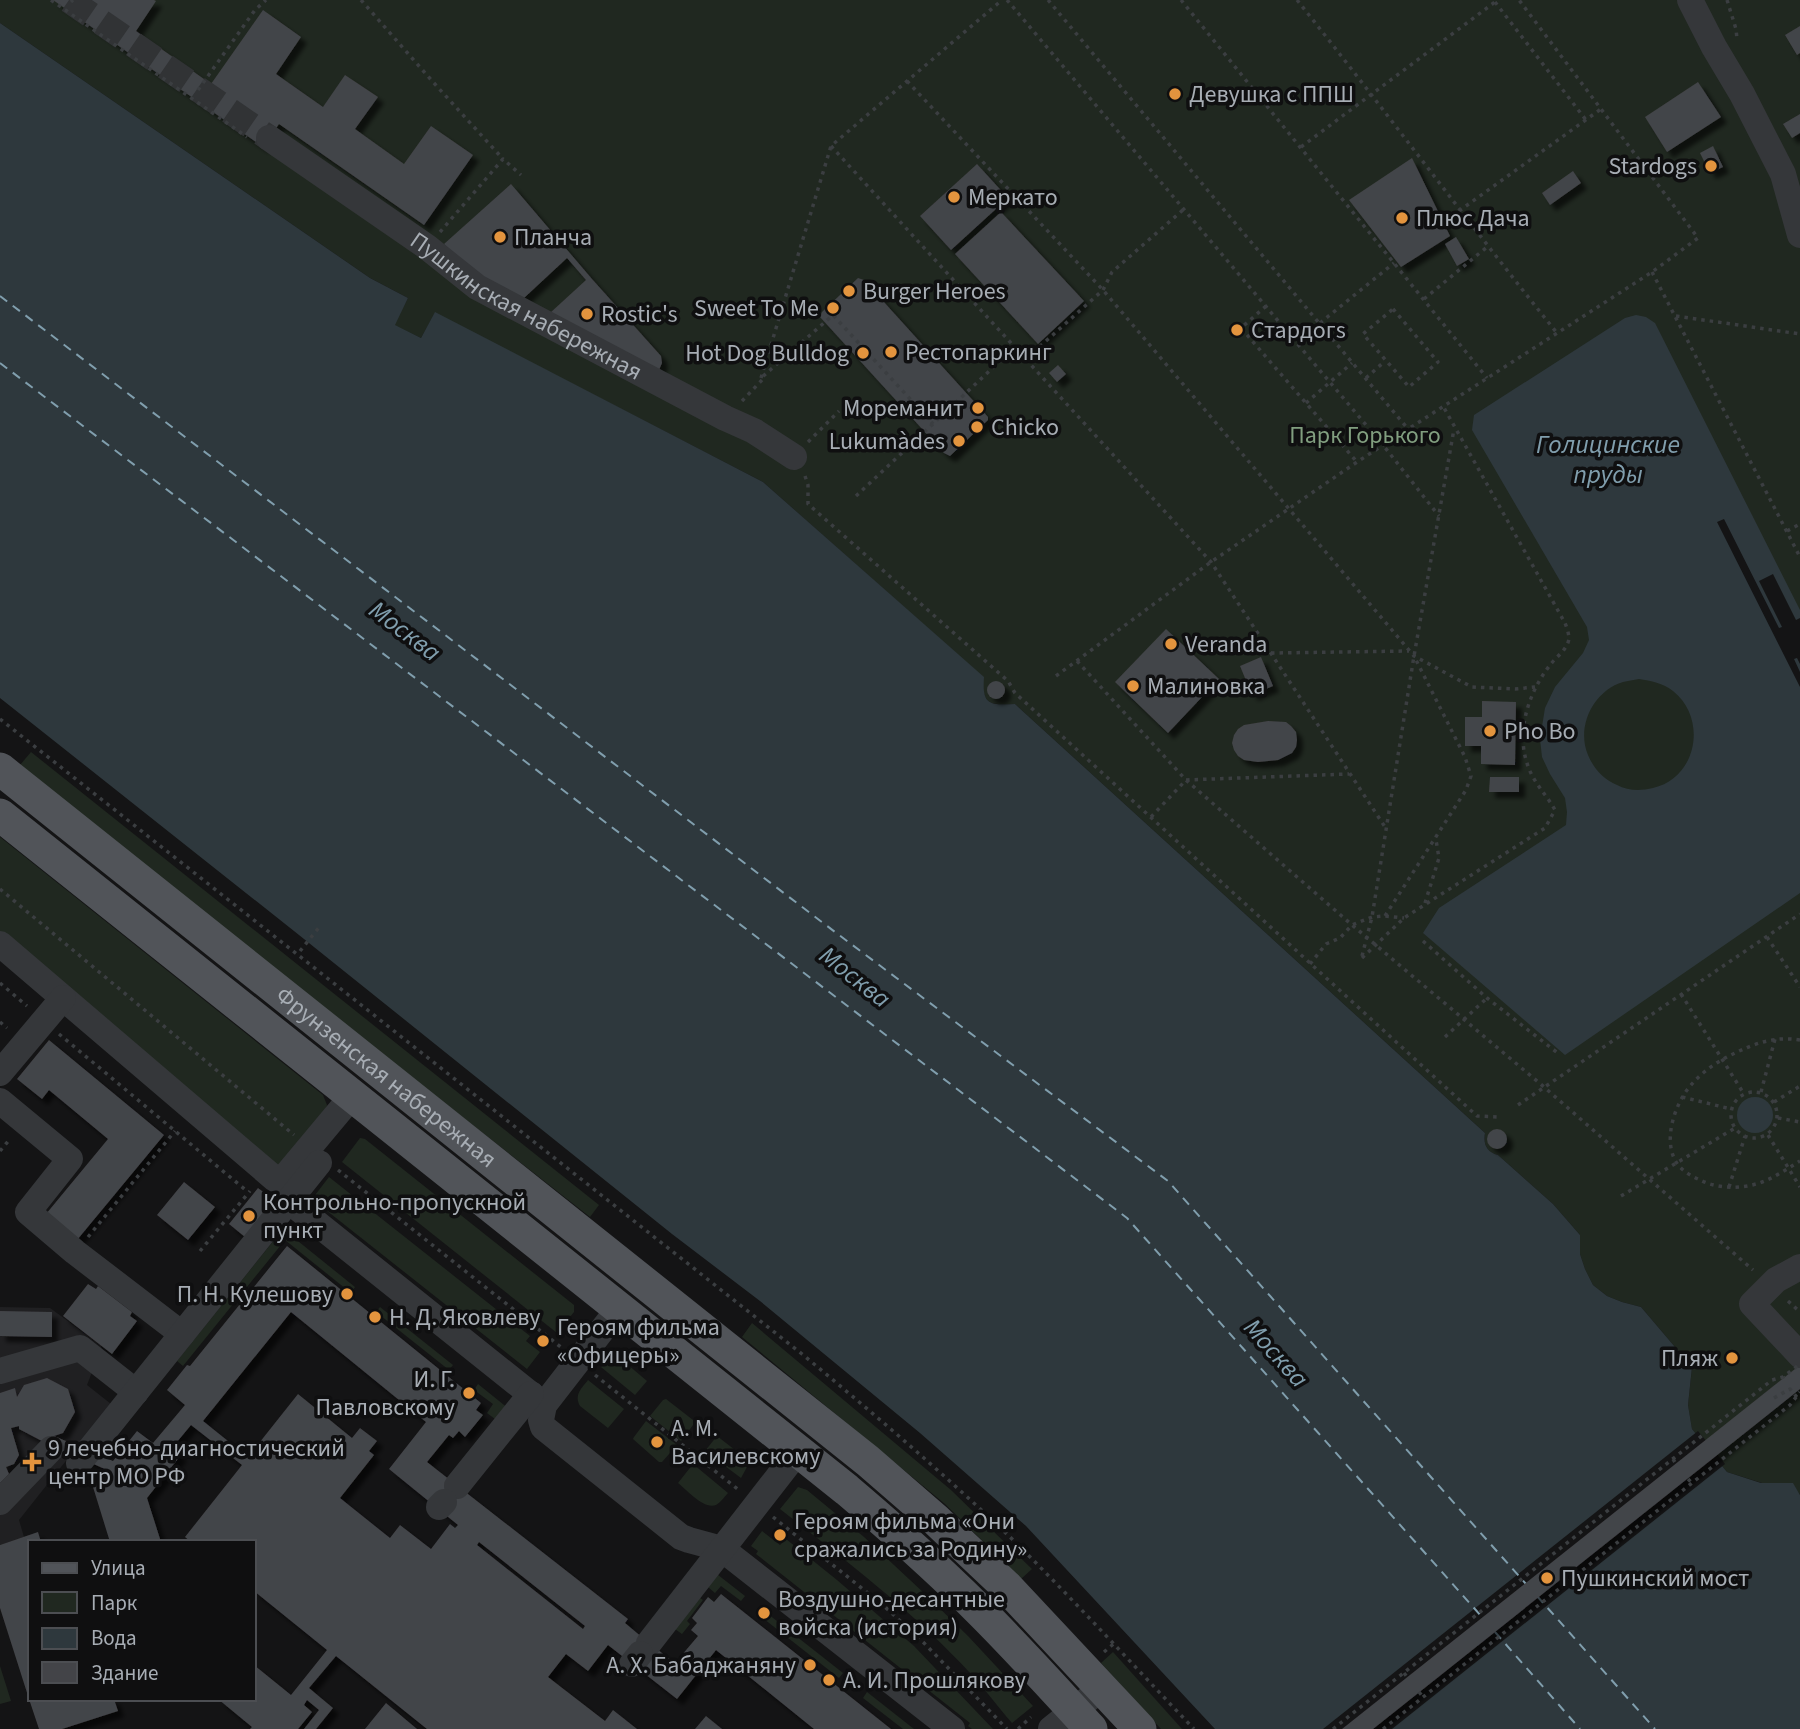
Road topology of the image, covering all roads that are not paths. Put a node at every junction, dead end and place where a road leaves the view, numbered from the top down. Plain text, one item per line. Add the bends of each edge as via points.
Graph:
1 (1690, 0) edge
2 (269, 138) tunnel mouth
3 (1800, 235) edge
4 (794, 457) road end
5 (0, 769) edge
6 (0, 815) edge
7 (0, 944) edge
8 (64, 998) junction
9 (0, 1073) edge
10 (359, 1100) junction
11 (0, 1101) edge
12 (316, 1153) junction
13 (289, 1201) junction
14 (1800, 1267) edge
15 (620, 1307) junction
16 (182, 1334) junction
17 (1800, 1355) edge
18 (0, 1371) edge
19 (136, 1392) junction
20 (538, 1399) junction
21 (51, 1449) dead end
22 (799, 1450) junction
23 (79, 1462) dead end
24 (447, 1498) dead end
25 (0, 1502) edge
26 (722, 1549) junction
27 (641, 1654) dead end
28 (1102, 1688) junction
29 (1072, 1723) edge
30 (952, 1729) edge
31 (1140, 1729) edge

1 - 3 street via 1783,174
2 - 4 street, Пушкинская набережная via 477,286 754,431
5 - 28 main road, Фрунзенская набережная via 868,1461 1007,1587
6 - 10 main road, Фрунзенская набережная
7 - 8 street
8 - 9 street
8 - 12 street via 271,1177 279,1179
10 - 12 street
10 - 15 main road, Фрунзенская набережная
11 - 16 street via 71,1159 28,1212
12 - 13 street
13 - 16 street
13 - 20 street
14 - 17 street via 1776,1280 1762,1295
15 - 20 street via 578,1361
15 - 22 main road, Фрунзенская набережная
16 - 19 street
18 - 19 street via 79,1348
19 - 23 street
20 - 24 street
20 - 26 street via 543,1427 681,1537
21 - 25 street
22 - 26 street
22 - 29 main road, Фрунзенская набережная via 914,1547 982,1613 1059,1693
26 - 27 street
26 - 30 street
28 - 29 street
28 - 31 main road, Фрунзенская набережная

